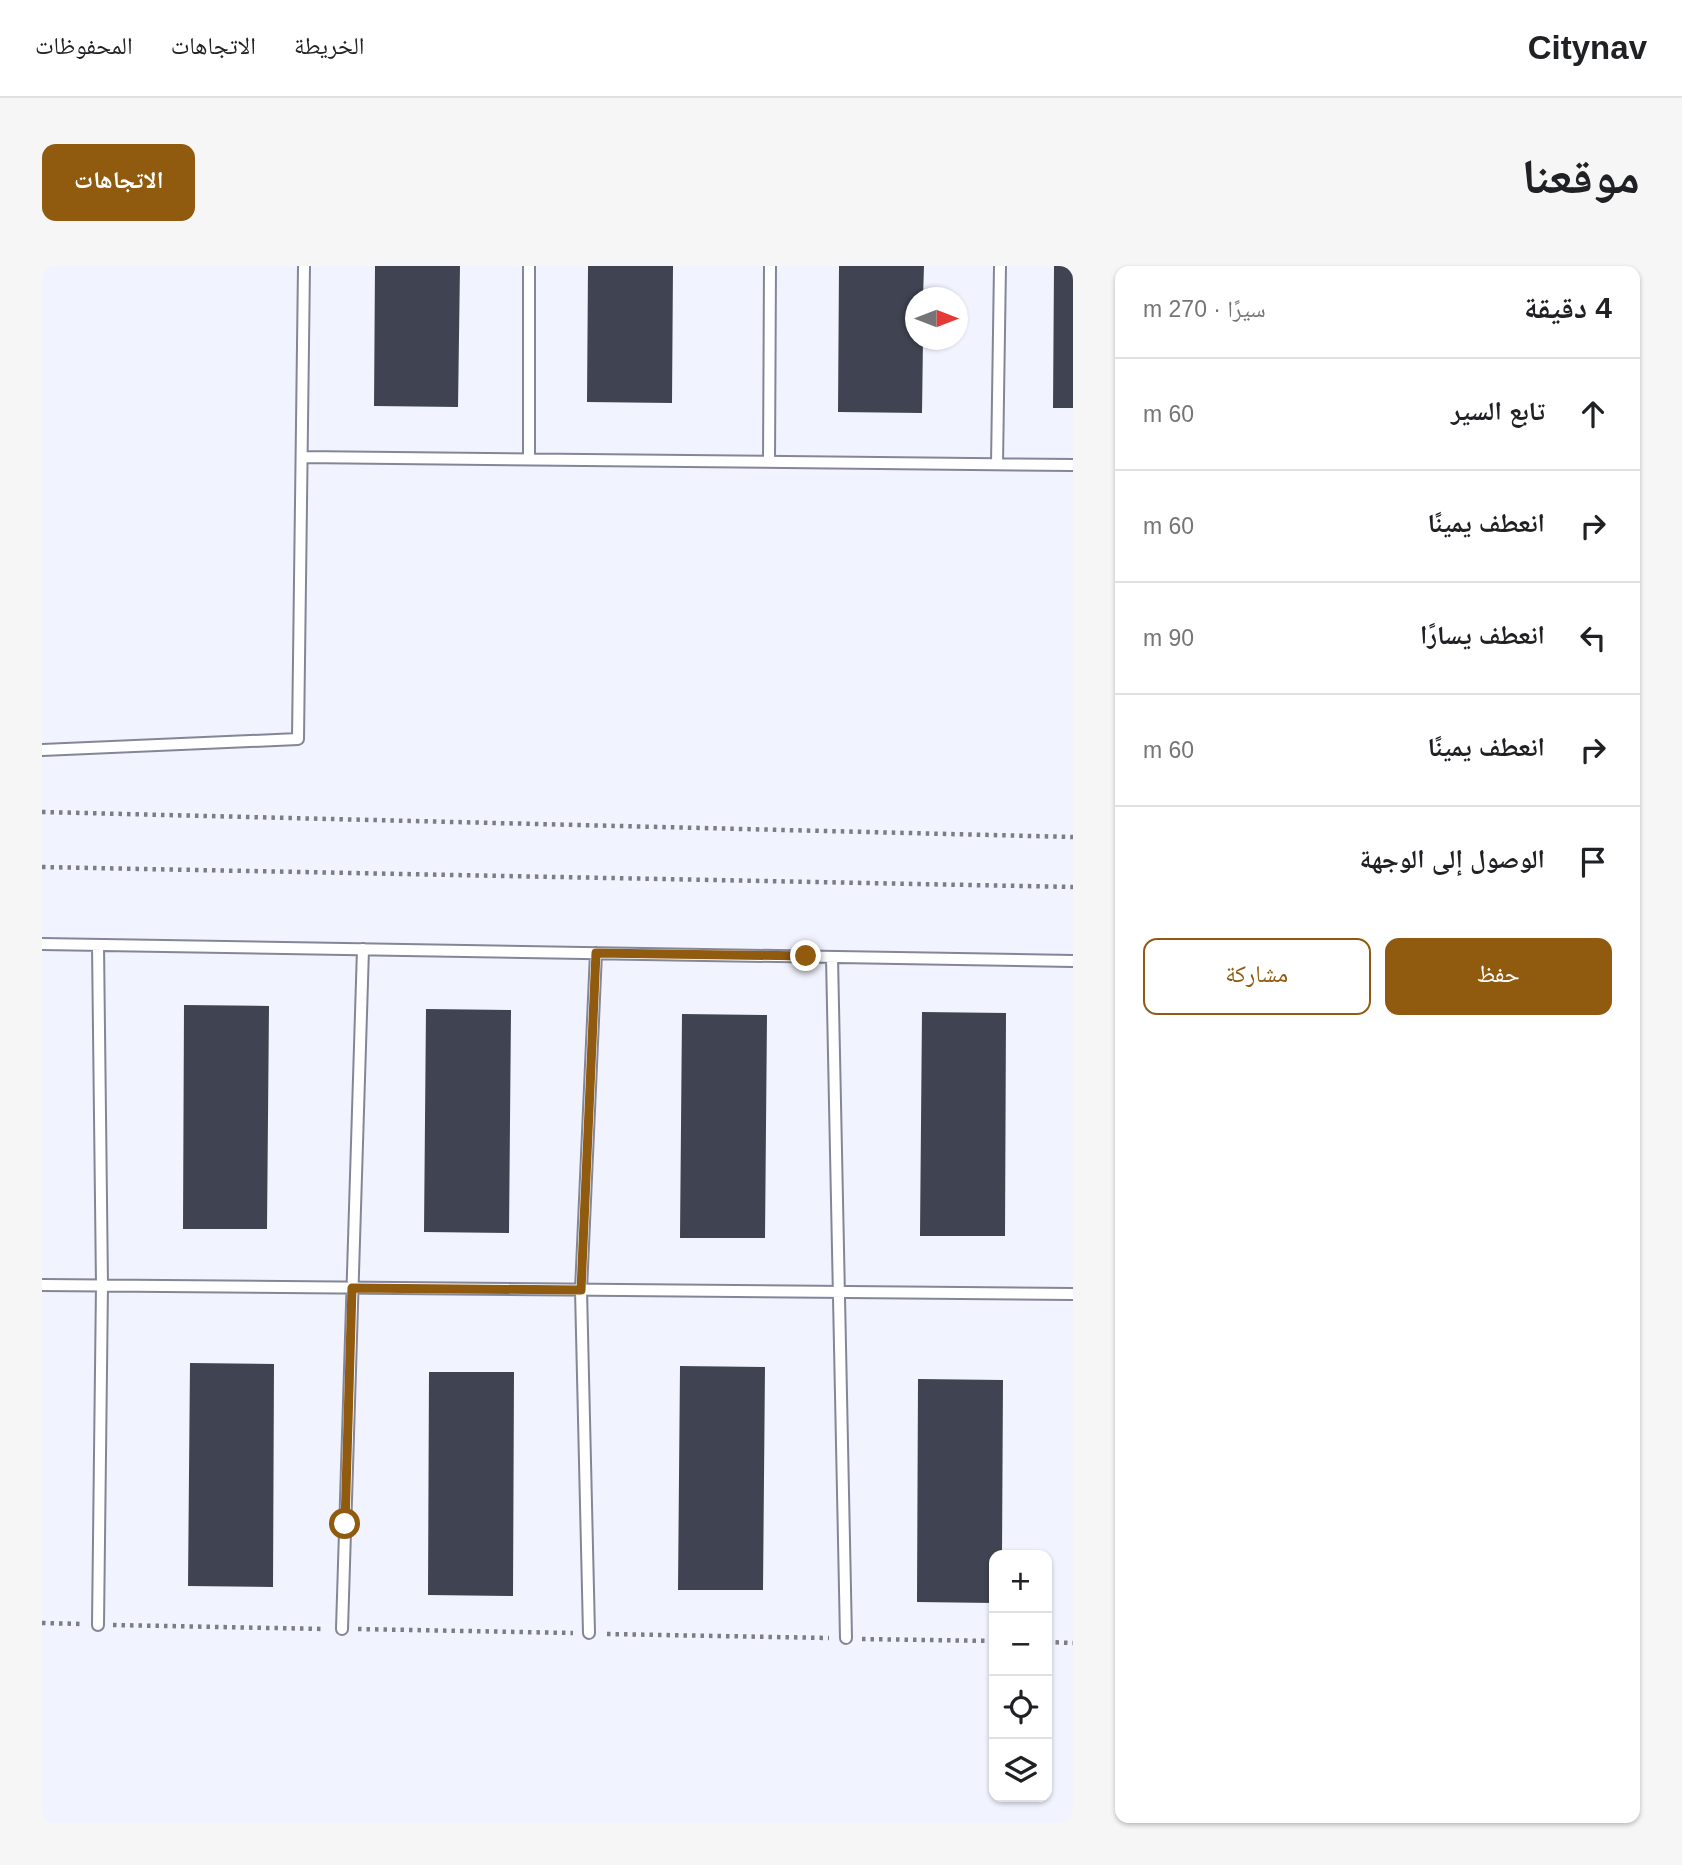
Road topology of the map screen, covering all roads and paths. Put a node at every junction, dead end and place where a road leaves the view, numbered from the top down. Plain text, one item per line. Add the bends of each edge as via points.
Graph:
1 (304, 266) edge
2 (529, 266) edge
3 (770, 266) edge
4 (1000, 266) edge
5 (302, 457) junction
6 (529, 460) junction
7 (769, 462) junction
8 (997, 464) junction
9 (1073, 465) edge
10 (42, 750) edge
11 (42, 812) edge
12 (1073, 836) edge
13 (42, 867) edge
14 (1073, 887) edge
15 (42, 944) edge
16 (98, 944) junction
17 (363, 949) junction
18 (596, 953) junction
19 (832, 957) junction
20 (1073, 961) edge
21 (42, 1285) edge
22 (102, 1285) junction
23 (352, 1288) junction
24 (581, 1290) junction
25 (838, 1292) junction
26 (1073, 1294) edge
27 (42, 1623) edge
28 (98, 1625) junction
29 (342, 1629) junction
30 (589, 1633) junction
31 (846, 1638) junction
32 (989, 1641) edge
33 (1052, 1642) edge
34 (1073, 1643) edge

1 - 5 lane
2 - 6 lane
3 - 7 lane
4 - 8 lane
5 - 6 lane
5 - 10 lane via 299,739
6 - 7 lane
7 - 8 lane
8 - 9 lane
11 - 12 path
13 - 14 path
15 - 16 lane
16 - 17 lane
16 - 22 lane
17 - 18 lane
17 - 23 lane
18 - 19 lane
18 - 24 lane
19 - 20 lane
19 - 25 lane
21 - 22 lane
22 - 23 lane
22 - 28 lane
23 - 24 lane
23 - 29 lane
24 - 25 lane
24 - 30 lane
25 - 26 lane
25 - 31 lane
27 - 28 path
28 - 29 path
29 - 30 path
30 - 31 path
31 - 32 path
33 - 34 path

